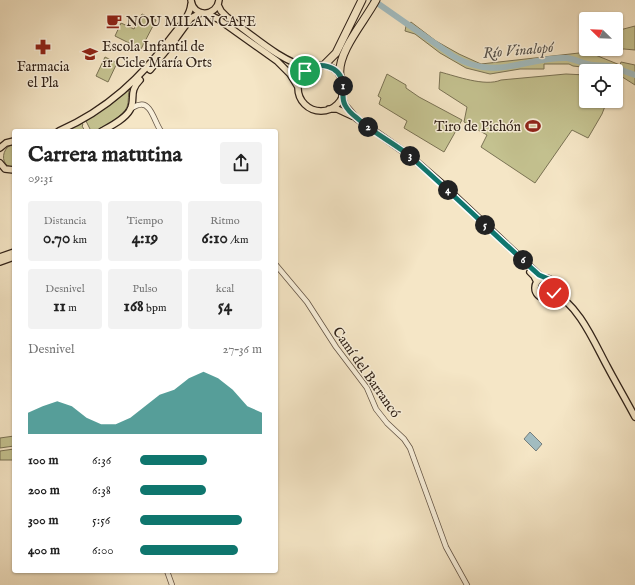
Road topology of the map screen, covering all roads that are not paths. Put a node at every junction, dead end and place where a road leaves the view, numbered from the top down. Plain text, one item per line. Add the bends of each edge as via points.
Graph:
1 (362, 0) edge
2 (376, 0) edge
3 (191, 2) edge
4 (219, 2) edge
5 (204, 14) junction
6 (324, 65) junction
7 (310, 68) junction
8 (340, 75) junction
9 (298, 87) junction
10 (342, 95) junction
11 (130, 109) junction
12 (329, 109) junction
13 (356, 118) junction
14 (63, 129) edge
15 (105, 129) edge
16 (160, 129) edge
17 (12, 142) edge
18 (0, 148) edge
19 (0, 165) edge
20 (424, 169) junction
21 (12, 170) edge
22 (12, 253) edge
23 (0, 257) edge
24 (12, 258) edge
25 (0, 262) edge
26 (278, 267) edge
27 (544, 278) junction
28 (537, 282) junction
29 (554, 293) junction
30 (635, 417) edge
31 (168, 573) edge
32 (172, 585) edge
33 (466, 585) edge

1 - 6 highway via 336,53
2 - 8 highway via 341,58
3 - 5 main road via 195,10
3 - 14 main road via 188,15 166,45 130,85 104,107
4 - 5 main road via 214,11
4 - 7 main road via 226,17 280,56 297,65
5 - 9 main road via 218,19 277,62 290,74
5 - 11 main road via 191,18 136,84
6 - 7 main road
6 - 8 main road via 336,70
7 - 9 main road via 301,76
8 - 10 main road
9 - 12 main road via 300,96 308,106 317,110
10 - 12 main road
10 - 13 main road via 344,104
11 - 15 main road
11 - 16 street via 147,105
12 - 13 main road via 337,109
13 - 20 main road
17 - 18 main road
19 - 21 main road
20 - 27 main road
20 - 28 main road via 531,272
22 - 23 main road
24 - 25 main road
26 - 33 street, Camí del Barrancó via 307,302 336,348 358,376 379,413 410,448 446,547
27 - 28 main road
27 - 29 main road via 554,283
28 - 29 main road via 535,289 540,297 547,298
29 - 30 main road via 570,306 584,324
31 - 32 street

